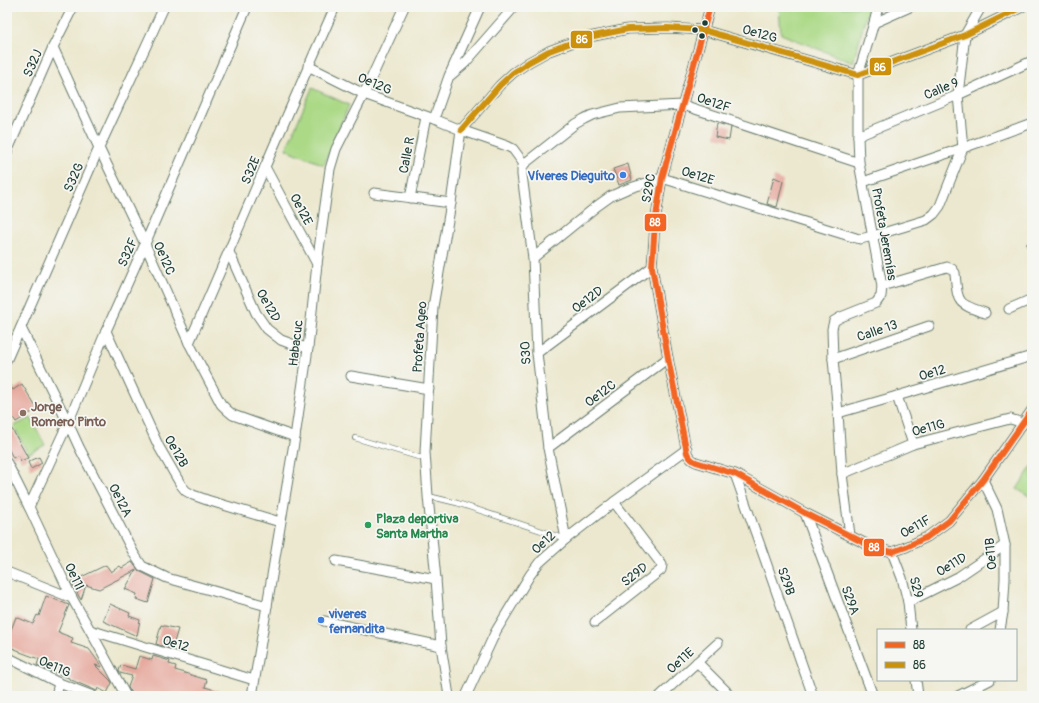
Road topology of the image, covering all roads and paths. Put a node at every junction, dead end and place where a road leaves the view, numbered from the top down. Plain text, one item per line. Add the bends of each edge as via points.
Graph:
1 (73, 7) edge
2 (164, 7) edge
3 (247, 7) edge
4 (334, 7) edge
5 (404, 7) edge
6 (480, 7) edge
7 (514, 7) edge
8 (710, 7) edge
9 (878, 7) edge
10 (910, 7) edge
11 (981, 7) edge
12 (1022, 7) edge
13 (874, 23) junction
14 (703, 30) junction
15 (965, 35) junction
16 (53, 47) junction
17 (1032, 61) edge
18 (308, 66) junction
19 (858, 75) junction
20 (449, 76) junction
21 (364, 94) junction
22 (958, 95) junction
23 (683, 105) junction
24 (430, 118) junction
25 (1032, 123) edge
26 (461, 130) junction
27 (858, 136) junction
28 (100, 148) junction
29 (963, 148) junction
30 (7, 152) edge
31 (859, 163) junction
32 (524, 164) junction
33 (265, 167) junction
34 (662, 178) junction
35 (863, 182) junction
36 (374, 193) dead end
37 (410, 198) junction
38 (451, 203) junction
39 (873, 236) junction
40 (145, 244) junction
41 (229, 252) junction
42 (533, 258) junction
43 (317, 264) junction
44 (652, 267) junction
45 (882, 286) junction
46 (1032, 299) edge
47 (1009, 309) dead end
48 (985, 313) dead end
49 (929, 326) dead end
50 (21, 328) junction
51 (106, 331) junction
52 (189, 342) junction
53 (308, 348) junction
54 (537, 353) junction
55 (1032, 356) edge
56 (668, 358) junction
57 (7, 359) edge
58 (833, 359) junction
59 (352, 376) dead end
60 (429, 389) junction
61 (897, 396) junction
62 (1032, 410) edge
63 (838, 413) junction
64 (68, 423) junction
65 (1022, 425) junction
66 (295, 437) junction
67 (355, 438) dead end
68 (913, 444) junction
69 (548, 448) junction
70 (687, 449) junction
71 (425, 459) junction
72 (7, 463) edge
73 (735, 474) junction
74 (842, 474) junction
75 (983, 480) junction
76 (428, 496) junction
77 (614, 502) junction
78 (30, 507) junction
79 (805, 513) junction
80 (280, 522) junction
81 (850, 535) junction
82 (566, 539) junction
83 (1005, 545) junction
84 (892, 552) junction
85 (336, 561) dead end
86 (7, 572) edge
87 (436, 579) junction
88 (72, 598) junction
89 (908, 602) junction
90 (267, 606) junction
91 (1004, 612) junction
92 (324, 621) dead end
93 (595, 622) dead end
94 (911, 629) edge
95 (972, 629) edge
96 (1000, 629) edge
97 (90, 630) junction
98 (718, 643) dead end
99 (441, 646) junction
100 (7, 658) edge
101 (697, 662) junction
102 (254, 680) junction
103 (916, 681) edge
104 (988, 681) edge
105 (59, 683) junction
106 (56, 696) edge
107 (93, 696) edge
108 (126, 696) edge
109 (252, 696) edge
110 (449, 696) edge
111 (466, 696) edge
112 (660, 696) edge
113 (729, 696) edge
114 (813, 696) edge
115 (873, 696) edge
116 (918, 696) edge
117 (958, 696) edge

1 - 16 street, S32J
2 - 28 street, S32G
3 - 40 street, S32F
4 - 18 street, S32E
5 - 21 street, Habacuc
6 - 20 street
7 - 20 street via 465,63
8 - 14 street, S29C
9 - 13 street, Profeta Jeremías
10 - 13 street
11 - 15 street
12 - 15 street
13 - 19 street, Profeta Jeremías
14 - 19 street, Oe12G
14 - 23 street, S29C
14 - 26 street, Oe12G via 628,30 589,38 549,51 513,73
15 - 19 street
15 - 22 street
16 - 28 street, Oe12C
16 - 30 street, S32J
17 - 22 street, Calle 9
18 - 21 street, Oe12G
18 - 33 street, S32E
19 - 27 street, Profeta Jeremías
20 - 24 street
21 - 24 street, Oe12G
21 - 43 street, Habacuc via 336,149 330,169
22 - 27 street, Calle 9
22 - 29 street
23 - 31 street, Oe12F
23 - 32 street, Oe12F via 620,108 592,115 575,124
23 - 34 street, S29C
24 - 26 street
24 - 37 street, Calle R
25 - 29 street
26 - 32 street via 510,147
26 - 38 street, Profeta Ageo
27 - 31 street, Profeta Jeremías
28 - 40 street, Oe12C
28 - 50 street, S32G
29 - 35 street
29 - 39 street, Oe12E via 940,206 934,214 926,220
31 - 35 street, Profeta Jeremías
32 - 42 street, S30 via 522,175
33 - 41 street, S32E
33 - 43 street, Oe12E
34 - 39 street, Oe12E via 856,238
34 - 42 street, Oe12E via 611,196
34 - 44 street, S29C
35 - 39 street, Profeta Jeremías
36 - 37 street
37 - 38 street
38 - 60 street, Profeta Ageo via 433,307
39 - 45 street, Profeta Jeremías
40 - 51 street, S32F
40 - 52 street, Oe12C
41 - 52 street, S32E
41 - 53 street, Oe12D via 256,313 267,329 281,340
42 - 54 street, S30
43 - 53 street, Habacuc
44 - 54 street, Oe12D
44 - 56 street, S29C
45 - 48 street via 947,267 955,273 961,302 967,307
45 - 58 street, Profeta Jeremías via 882,296 876,303 834,321
46 - 47 street
49 - 58 street, Calle 13
50 - 57 street, S32G
50 - 64 street, Oe12A
51 - 64 street, S32F
51 - 80 street, Oe12B via 156,441 186,491
52 - 66 street, Oe12C via 216,395 227,410 233,415
53 - 66 street, Habacuc
54 - 69 street, S30
55 - 61 street, Oe12
56 - 69 street, Oe12C
56 - 70 street, S29C
58 - 63 street, Profeta Jeremías
59 - 60 street
60 - 71 street, Profeta Ageo
61 - 63 street, Oe12
61 - 68 street
62 - 65 street, Oe11F
63 - 74 street, Profeta Jeremías
64 - 78 street, S32F
64 - 90 street, Oe12A via 142,566 167,578
65 - 68 street, Oe11G via 1010,419
65 - 75 street, Oe11F
66 - 80 street, Habacuc
67 - 71 lane
68 - 74 street, Oe11G
69 - 82 street, S30
70 - 73 street, Oe11F via 692,460
70 - 77 street, Oe12
71 - 76 street, Profeta Ageo
72 - 78 street, Oe11l
73 - 79 street, Oe11F
73 - 114 street, S29B
74 - 81 street, Profeta Jeremías
75 - 83 street, Oe11B via 997,509
75 - 84 street, Oe11F via 949,521 927,537
76 - 82 lane
76 - 87 street, Profeta Ageo
77 - 82 street, Oe12
77 - 93 street, S29D via 662,568
78 - 88 street, Oe11l
79 - 81 street, Oe11F
79 - 115 street, S29A
80 - 90 street, Habacuc
81 - 84 street, Oe11F via 872,547
82 - 111 street, Oe12 via 538,564 526,581 496,631
83 - 89 street, Oe11D via 958,577
83 - 91 street, Oe11B
84 - 89 street, S29
85 - 87 street
86 - 88 street
87 - 99 street, Profeta Ageo
88 - 97 street, Oe11l
89 - 94 street, S29
90 - 102 street, Habacuc
91 - 95 street
91 - 96 street, Oe11B
92 - 99 street
97 - 102 street, Oe12
97 - 108 street, Oe11l
98 - 101 street, Oe11E
99 - 110 street, Profeta Ageo
100 - 105 street, Oe11G
101 - 112 street, Oe11E
101 - 113 street
102 - 109 street, Habacuc
103 - 116 street
104 - 117 street
105 - 106 street
105 - 107 street, Oe11G

